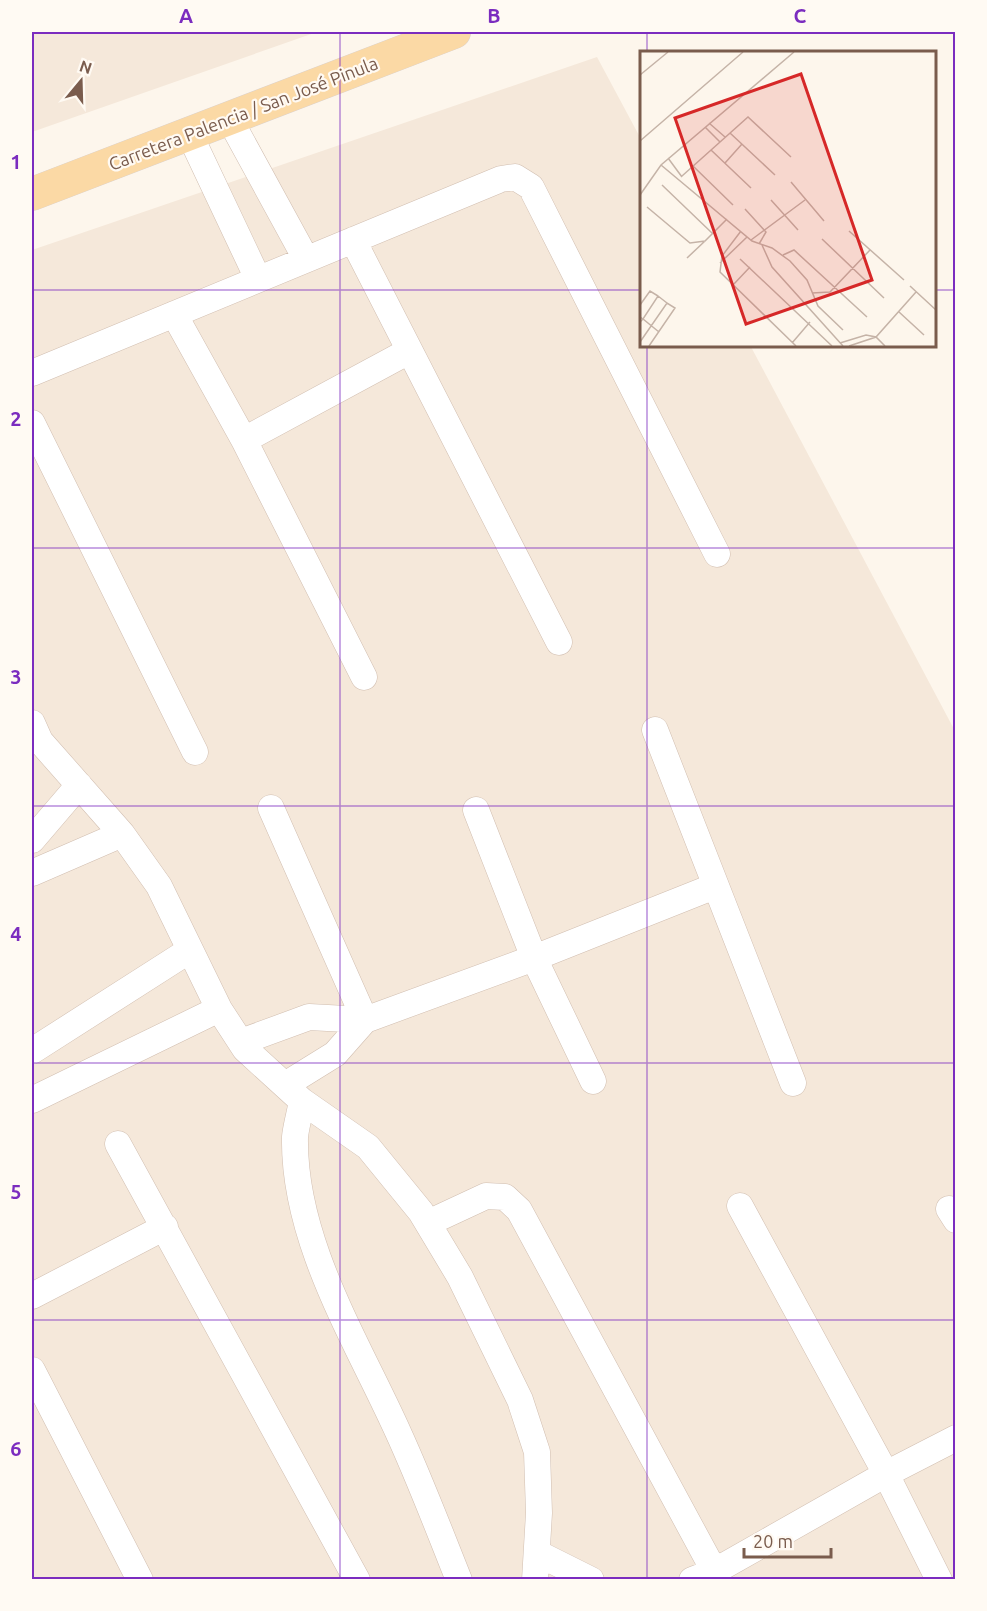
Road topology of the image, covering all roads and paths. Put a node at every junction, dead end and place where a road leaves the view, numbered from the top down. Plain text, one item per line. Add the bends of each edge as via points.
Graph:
1 (454, 32) edge
2 (229, 118) junction
3 (189, 133) junction
4 (32, 194) edge
5 (353, 240) junction
6 (306, 259) junction
7 (258, 279) junction
8 (174, 314) junction
9 (410, 351) junction
10 (32, 373) edge
11 (32, 423) edge
12 (244, 440) junction
13 (717, 554) dead end
14 (559, 642) dead end
15 (364, 677) dead end
16 (32, 723) edge
17 (655, 730) dead end
18 (195, 752) dead end
19 (79, 785) junction
20 (271, 808) dead end
21 (476, 810) dead end
22 (122, 834) junction
23 (32, 840) edge
24 (32, 873) edge
25 (715, 886) junction
26 (190, 950) junction
27 (534, 958) junction
28 (219, 1009) junction
29 (365, 1020) junction
30 (241, 1042) junction
31 (32, 1051) edge
32 (593, 1080) dead end
33 (793, 1083) dead end
34 (293, 1093) junction
35 (32, 1100) edge
36 (118, 1144) dead end
37 (740, 1206) dead end
38 (428, 1223) junction
39 (165, 1227) junction
40 (32, 1296) edge
41 (32, 1370) edge
42 (956, 1438) edge
43 (886, 1473) junction
44 (537, 1553) junction
45 (709, 1577) edge
46 (140, 1580) edge
47 (357, 1580) edge
48 (459, 1580) edge
49 (535, 1580) edge
50 (591, 1580) edge
51 (939, 1580) edge

1 - 2 main road, Carretera Palencia / San José Pinula
2 - 3 main road, Carretera Palencia / San José Pinula
2 - 6 street
3 - 4 main road, Carretera Palencia / San José Pinula
3 - 7 street
5 - 6 street
5 - 9 street
5 - 13 street via 501,178 515,177 531,187
6 - 7 street
7 - 8 street
8 - 10 street
8 - 12 street
9 - 12 street
9 - 14 street
11 - 18 street
12 - 15 street
16 - 19 street via 40,741
17 - 25 street
19 - 22 street
19 - 23 street
20 - 29 street
21 - 27 street
22 - 24 street
22 - 26 street via 159,886
25 - 27 street
25 - 33 street
26 - 28 street
26 - 31 street
27 - 29 street
27 - 32 street
28 - 30 street
28 - 35 street
29 - 30 street via 309,1017
29 - 34 street
30 - 34 street
34 - 38 street via 368,1147
34 - 48 street via 298,1181 324,1276 399,1434
36 - 39 street
37 - 43 street
38 - 44 street via 460,1277 520,1400 537,1452
38 - 45 street via 486,1196 504,1197 519,1210
39 - 40 street
39 - 47 street
41 - 46 street
42 - 43 street
43 - 45 street
43 - 51 street
44 - 49 street
44 - 50 street

